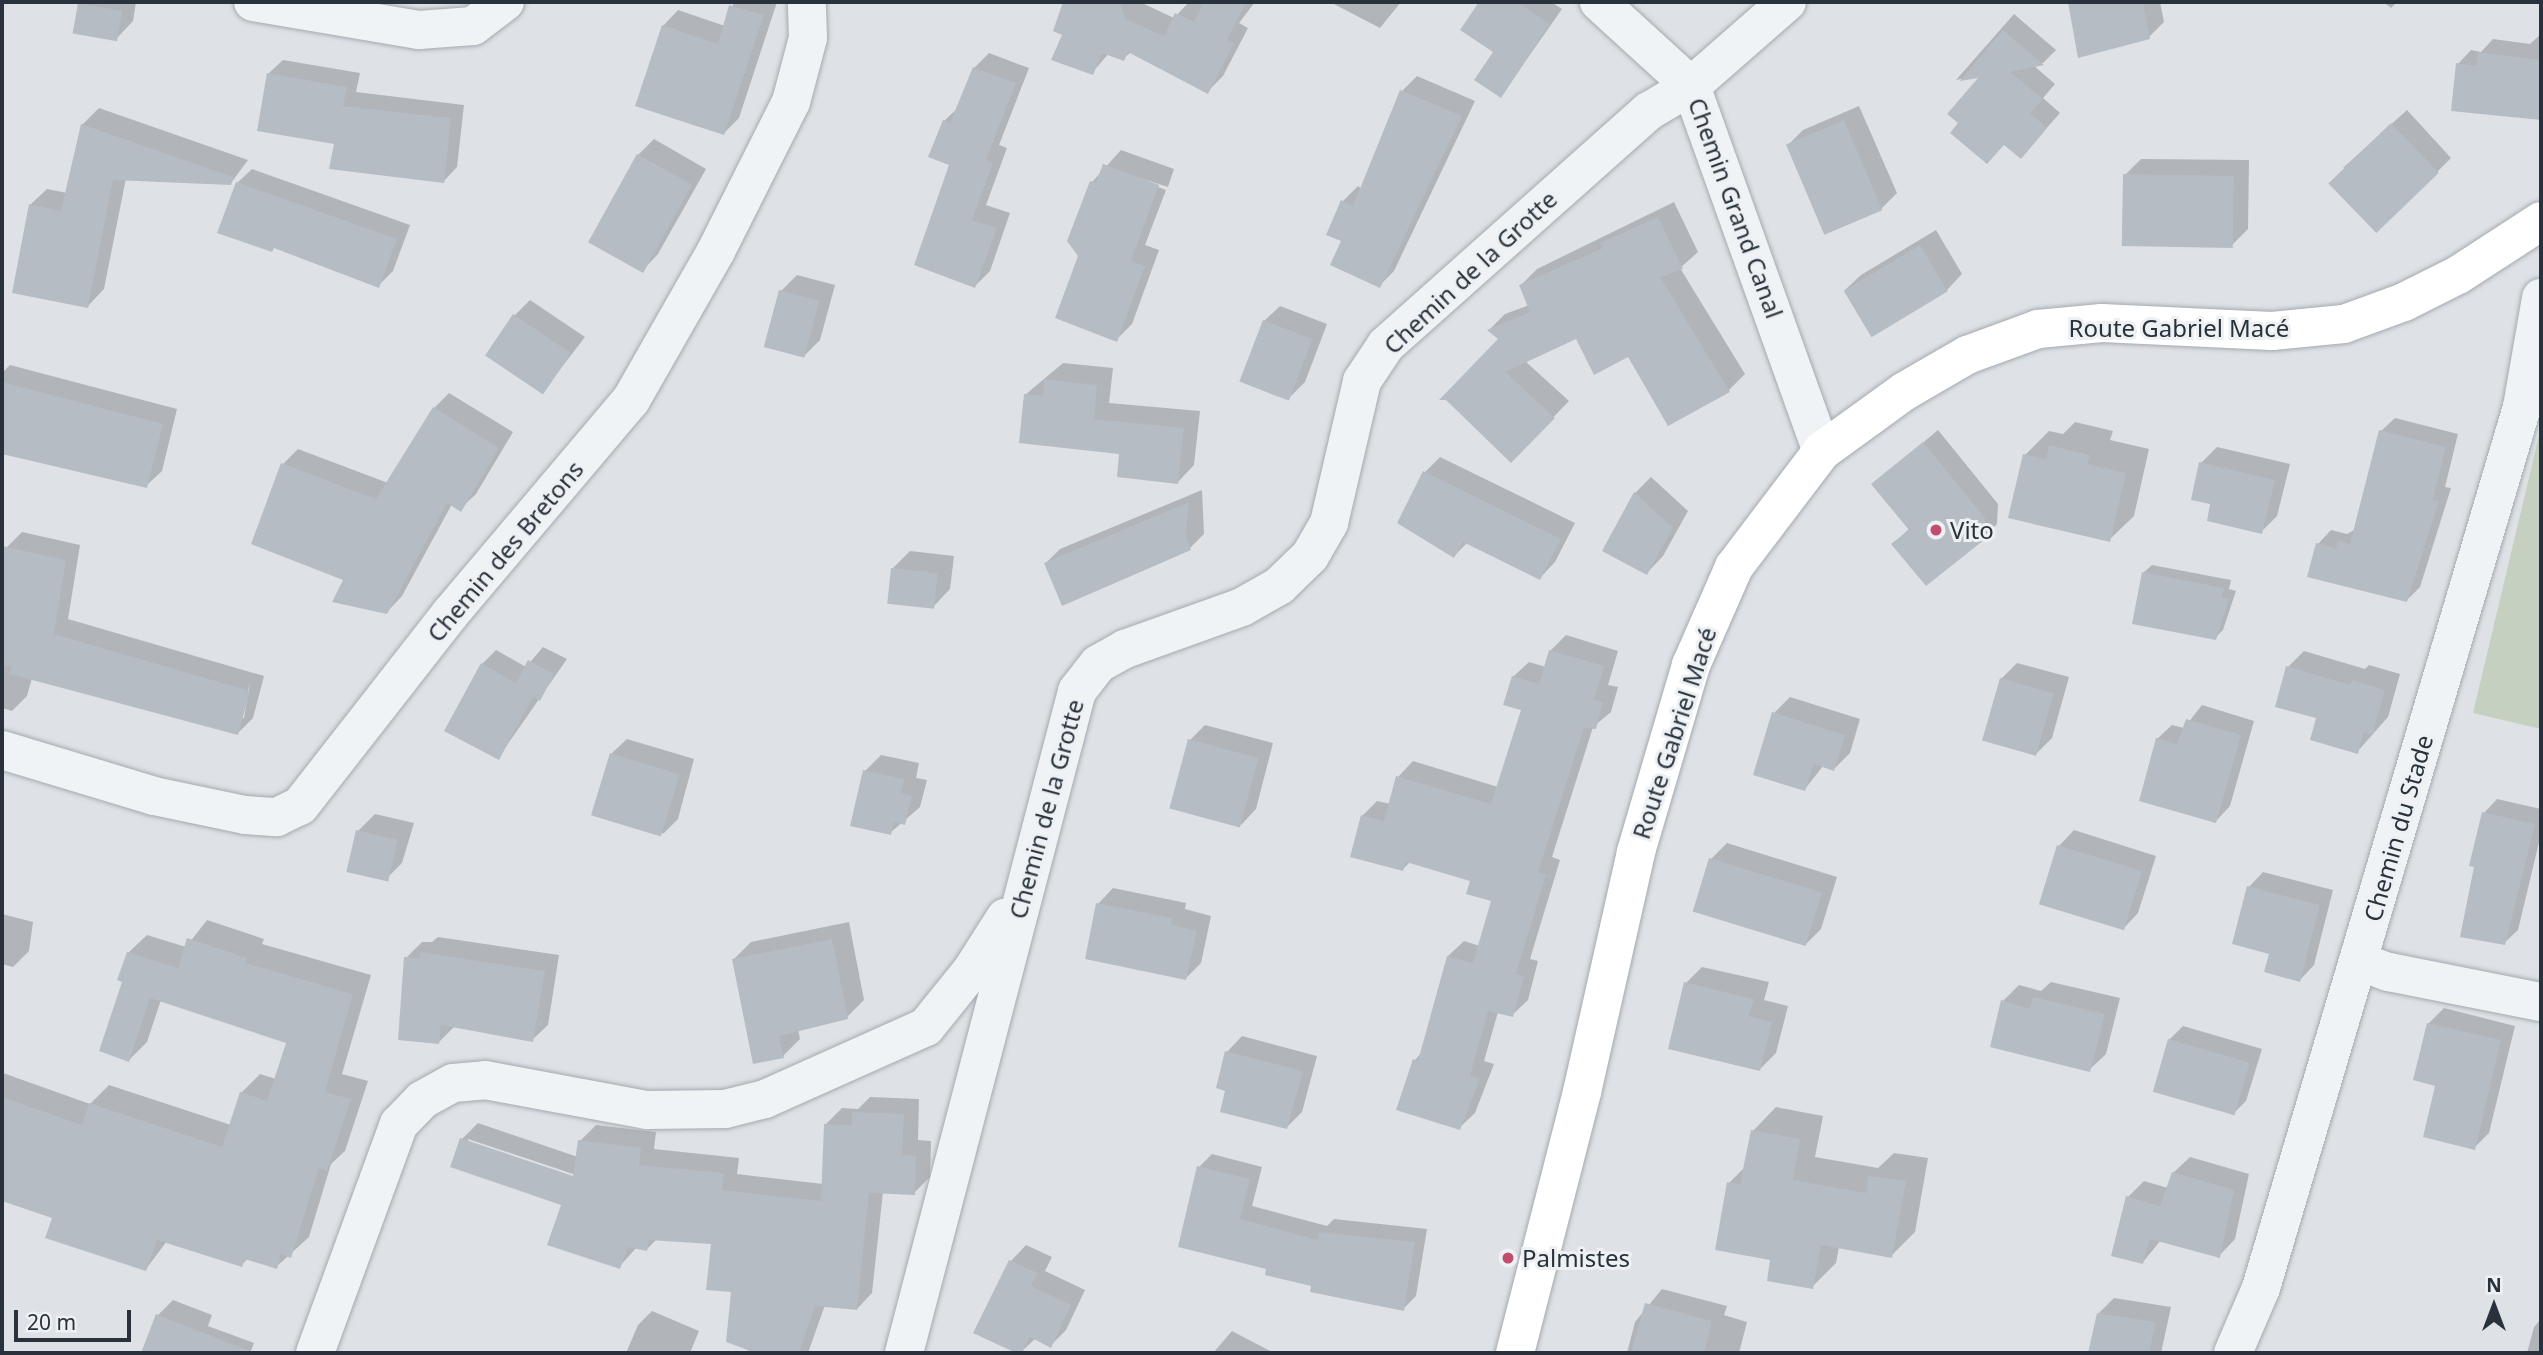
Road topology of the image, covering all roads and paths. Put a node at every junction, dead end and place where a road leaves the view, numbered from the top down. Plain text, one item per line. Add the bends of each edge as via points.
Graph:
1 (253, 2) edge
2 (505, 2) edge
3 (807, 2) edge
4 (1598, 2) edge
5 (1787, 2) edge
6 (1691, 86) junction
7 (2541, 221) edge
8 (2541, 298) edge
9 (1822, 451) junction
10 (2, 750) edge
11 (1024, 888) junction
12 (2358, 961) junction
13 (2541, 1002) edge
14 (315, 1353) edge
15 (904, 1353) edge
16 (1515, 1353) edge
17 (2233, 1353) edge

1 - 2 street via 419,30 473,26
3 - 10 street, Chemin des Bretons via 808,38 791,102 716,251 631,400 450,614 300,806 277,817 245,815 154,796
4 - 6 street
5 - 6 street, Chemin Grand Canal
6 - 9 street, Chemin Grand Canal
6 - 11 street, Chemin de la Grotte via 1649,111 1386,345 1363,381 1329,523 1310,556 1279,586 1242,607 1125,649 1098,664 1077,691
7 - 9 main road, Route Gabriel Macé via 2458,275 2344,324 2272,331 2102,323 2038,329 1967,355 1905,391
8 - 12 street, Chemin du Stade via 2522,407
9 - 16 main road, Route Gabriel Macé via 1734,567 1691,664 1636,852 1582,1092
11 - 14 street via 972,970 926,1027 765,1100 725,1109 647,1110 485,1080 453,1083 422,1100 399,1124
11 - 15 street, Chemin de la Grotte
12 - 13 street via 2389,972
12 - 17 street, Chemin du Stade via 2260,1288

